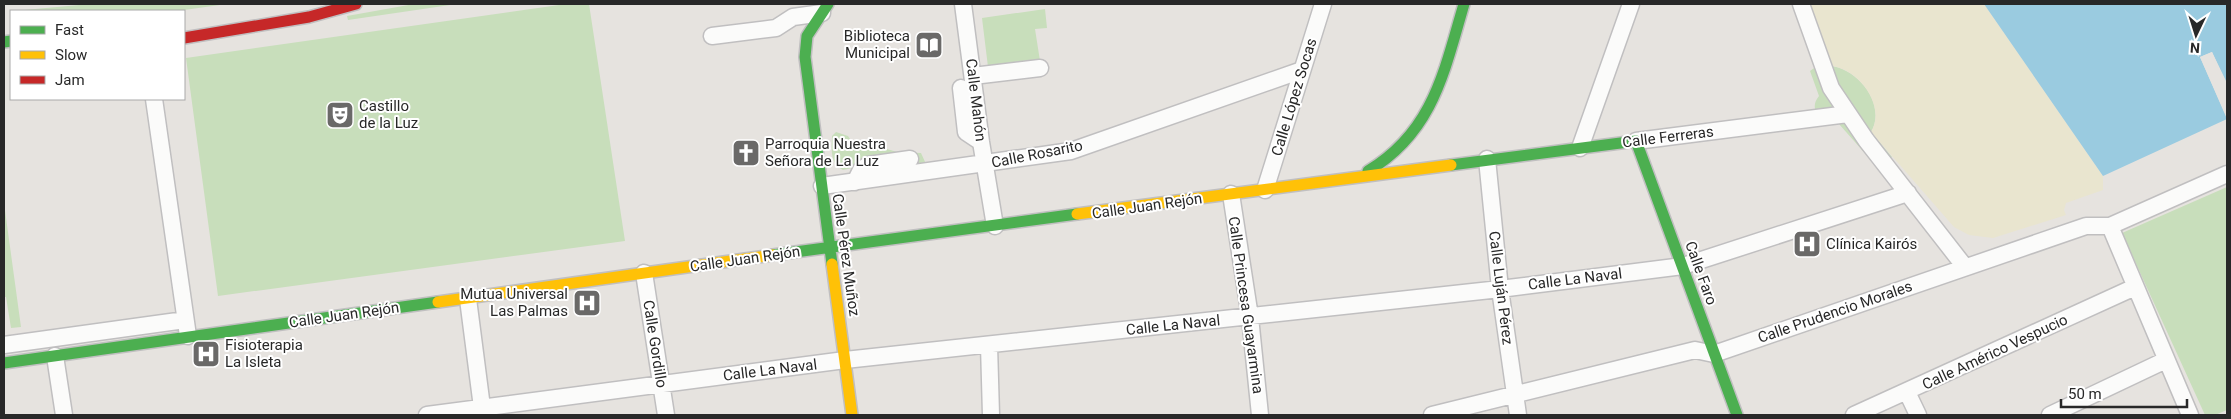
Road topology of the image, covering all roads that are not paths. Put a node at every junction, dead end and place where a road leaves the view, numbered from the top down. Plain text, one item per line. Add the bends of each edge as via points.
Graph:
1 (327, 4) edge
2 (356, 4) edge
3 (963, 4) edge
4 (1323, 4) edge
5 (1464, 4) edge
6 (1632, 4) edge
7 (1801, 4) edge
8 (289, 8) dead end
9 (825, 8) edge
10 (712, 36) dead end
11 (185, 38) edge
12 (1040, 68) dead end
13 (1302, 70) junction
14 (973, 76) junction
15 (961, 88) dead end
16 (154, 100) edge
17 (1848, 114) junction
18 (1420, 123) junction
19 (1636, 141) junction
20 (981, 142) junction
21 (1416, 143) dead end
22 (1580, 148) junction
23 (1420, 156) dead end
24 (910, 159) dead end
25 (1487, 160) junction
26 (985, 164) junction
27 (1438, 166) junction
28 (2227, 174) edge
29 (1351, 178) junction
30 (855, 182) junction
31 (822, 186) junction
32 (1265, 190) junction
33 (1908, 193) junction
34 (1231, 194) junction
35 (995, 226) junction
36 (2110, 226) junction
37 (829, 247) junction
38 (1683, 266) junction
39 (1965, 267) junction
40 (644, 273) junction
41 (2135, 288) junction
42 (1500, 289) junction
43 (468, 299) junction
44 (1250, 317) junction
45 (186, 328) junction
46 (4, 345) edge
47 (989, 345) junction
48 (1714, 354) junction
49 (55, 356) junction
50 (845, 360) junction
51 (2166, 360) junction
52 (4, 363) edge
53 (661, 384) junction
54 (1907, 392) junction
55 (1516, 394) junction
56 (482, 411) edge
57 (64, 415) edge
58 (427, 415) edge
59 (666, 415) edge
60 (852, 415) edge
61 (991, 415) edge
62 (1260, 415) edge
63 (1432, 415) edge
64 (1518, 415) edge
65 (1737, 415) edge
66 (1854, 415) edge
67 (1918, 415) edge
68 (2050, 415) edge
69 (2190, 415) edge

1 - 8 main road
2 - 11 main road via 308,17
3 - 14 street, Calle Mahón
4 - 13 street, Calle López Socas
5 - 18 main road via 1436,92
6 - 22 street
7 - 17 street via 1830,88
9 - 10 street via 793,17 776,28
9 - 31 main road, Calle Pérez Muñoz via 805,46
12 - 14 street
13 - 26 street, Calle Rosarito via 1071,151
13 - 32 street, Calle López Socas
14 - 20 street, Calle Mahón
15 - 20 street via 966,132
16 - 45 street
17 - 19 street, Calle Ferreras
17 - 33 street
18 - 21 main road
18 - 29 main road via 1396,155
19 - 22 main road, Calle Ferreras
19 - 38 main road, Calle Faro
20 - 26 street, Calle Mahón
22 - 25 main road, Calle Ferreras
23 - 27 main road via 1428,164
24 - 30 street via 868,165 861,170
25 - 27 main road, Calle Juan Rejón
25 - 42 street, Calle Luján Pérez
26 - 30 street, Calle Rosarito
26 - 35 street, Calle Mahón
27 - 29 main road, Calle Juan Rejón
28 - 36 street, Calle Prudencio Morales
29 - 32 main road, Calle Juan Rejón
30 - 31 street, Calle Rosarito
31 - 37 main road, Calle Pérez Muñoz
32 - 34 main road, Calle Juan Rejón
33 - 38 street, Calle La Naval
33 - 39 street
34 - 35 main road, Calle Juan Rejón
34 - 44 street, Calle Princesa Guayarmina
35 - 37 main road, Calle Juan Rejón
36 - 39 street, Calle Prudencio Morales via 2086,226
36 - 41 street
37 - 40 main road, Calle Juan Rejón
37 - 50 main road, Calle Pérez Muñoz
38 - 42 street, Calle La Naval
38 - 48 main road, Calle Faro
39 - 48 street, Calle Prudencio Morales
40 - 43 main road, Calle Juan Rejón
40 - 53 street, Calle Gordillo
41 - 51 street
41 - 54 street, Calle Américo Vespucio
42 - 44 street, Calle La Naval
42 - 55 street, Calle Luján Pérez
43 - 45 main road, Calle Juan Rejón
43 - 56 street
44 - 47 street, Calle La Naval
44 - 62 street, Calle Princesa Guayarmina
45 - 46 street, Calle Juan Rejón
45 - 49 main road, Calle Juan Rejón
47 - 50 street, Calle La Naval
47 - 61 street
48 - 55 street, Calle Prudencio Morales via 1696,350
48 - 65 main road, Calle Faro
49 - 52 main road, Calle Juan Rejón
49 - 57 street
50 - 53 street, Calle La Naval
50 - 60 main road, Calle Pérez Muñoz
51 - 68 street
51 - 69 street
53 - 56 street, Calle La Naval
53 - 59 street, Calle Gordillo
54 - 66 street, Calle Américo Vespucio
54 - 67 street
55 - 63 street, Calle Prudencio Morales
55 - 64 street, Calle Luján Pérez
56 - 58 street, Calle La Naval

